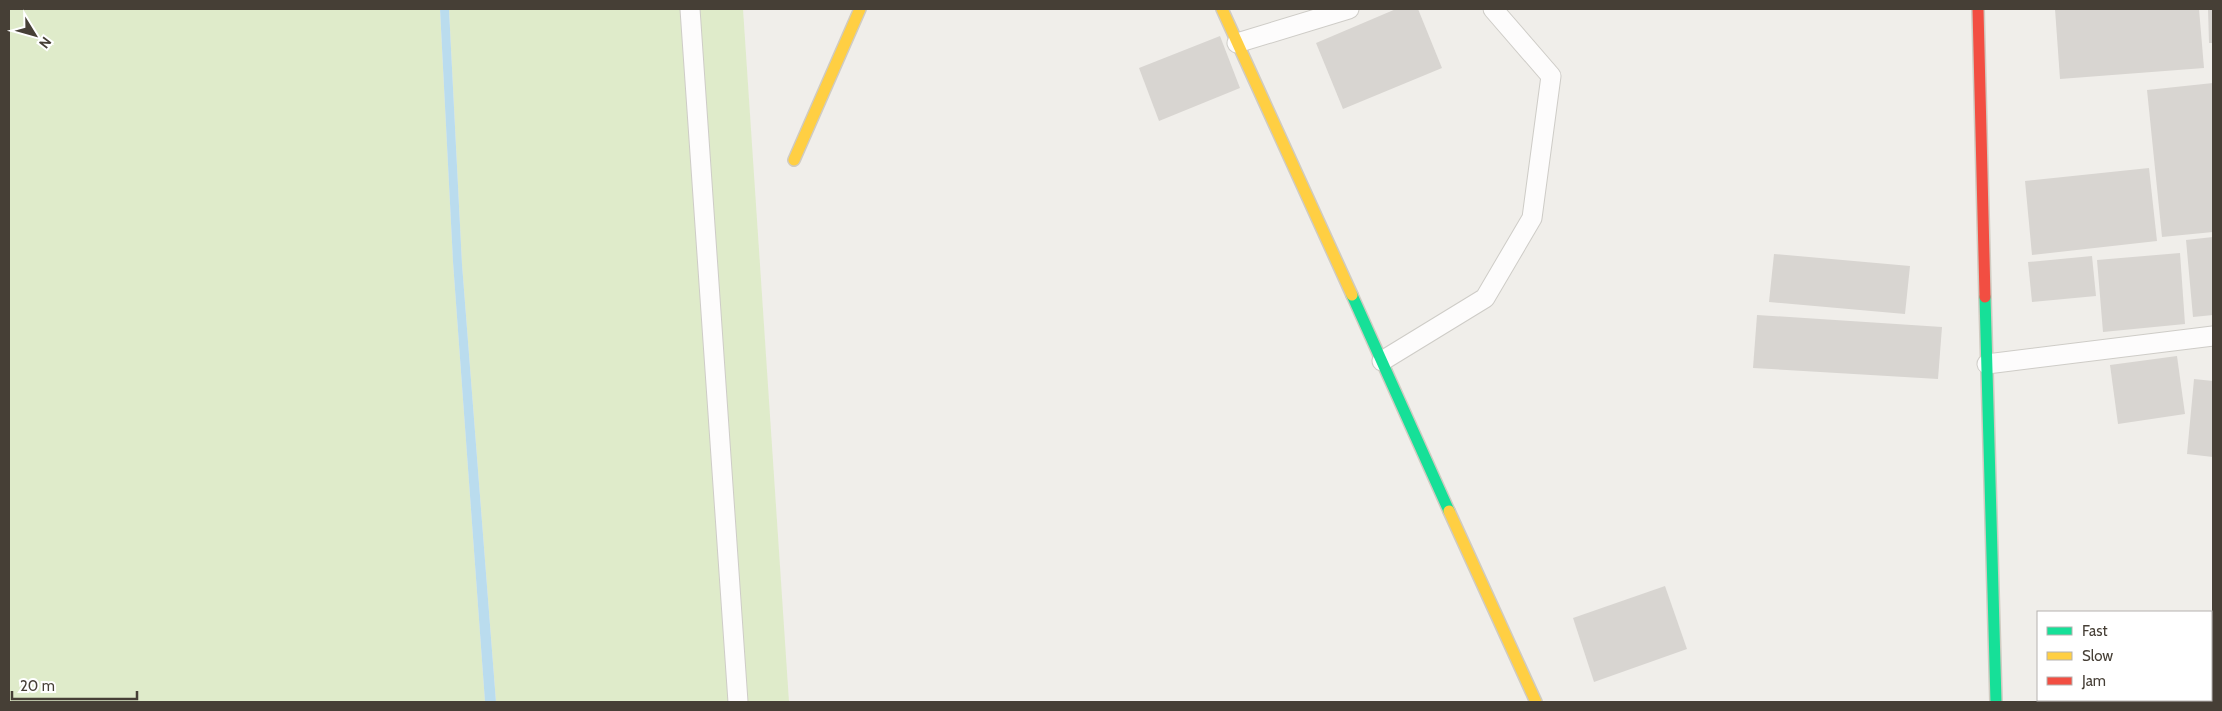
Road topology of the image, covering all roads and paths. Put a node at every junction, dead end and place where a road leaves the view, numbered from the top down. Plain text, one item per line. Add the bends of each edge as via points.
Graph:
1 (690, 9) edge
2 (860, 9) edge
3 (1222, 9) edge
4 (1349, 9) edge
5 (1493, 9) edge
6 (1978, 9) edge
7 (1237, 43) junction
8 (794, 160) dead end
9 (2213, 336) edge
10 (1382, 361) junction
11 (1987, 364) junction
12 (738, 702) edge
13 (1536, 702) edge
14 (1996, 702) edge

1 - 12 lane
2 - 8 street
3 - 7 street
4 - 7 lane
5 - 10 lane via 1551,76 1532,218 1485,298
6 - 11 street
7 - 10 street
9 - 11 lane
10 - 13 street
11 - 14 street

